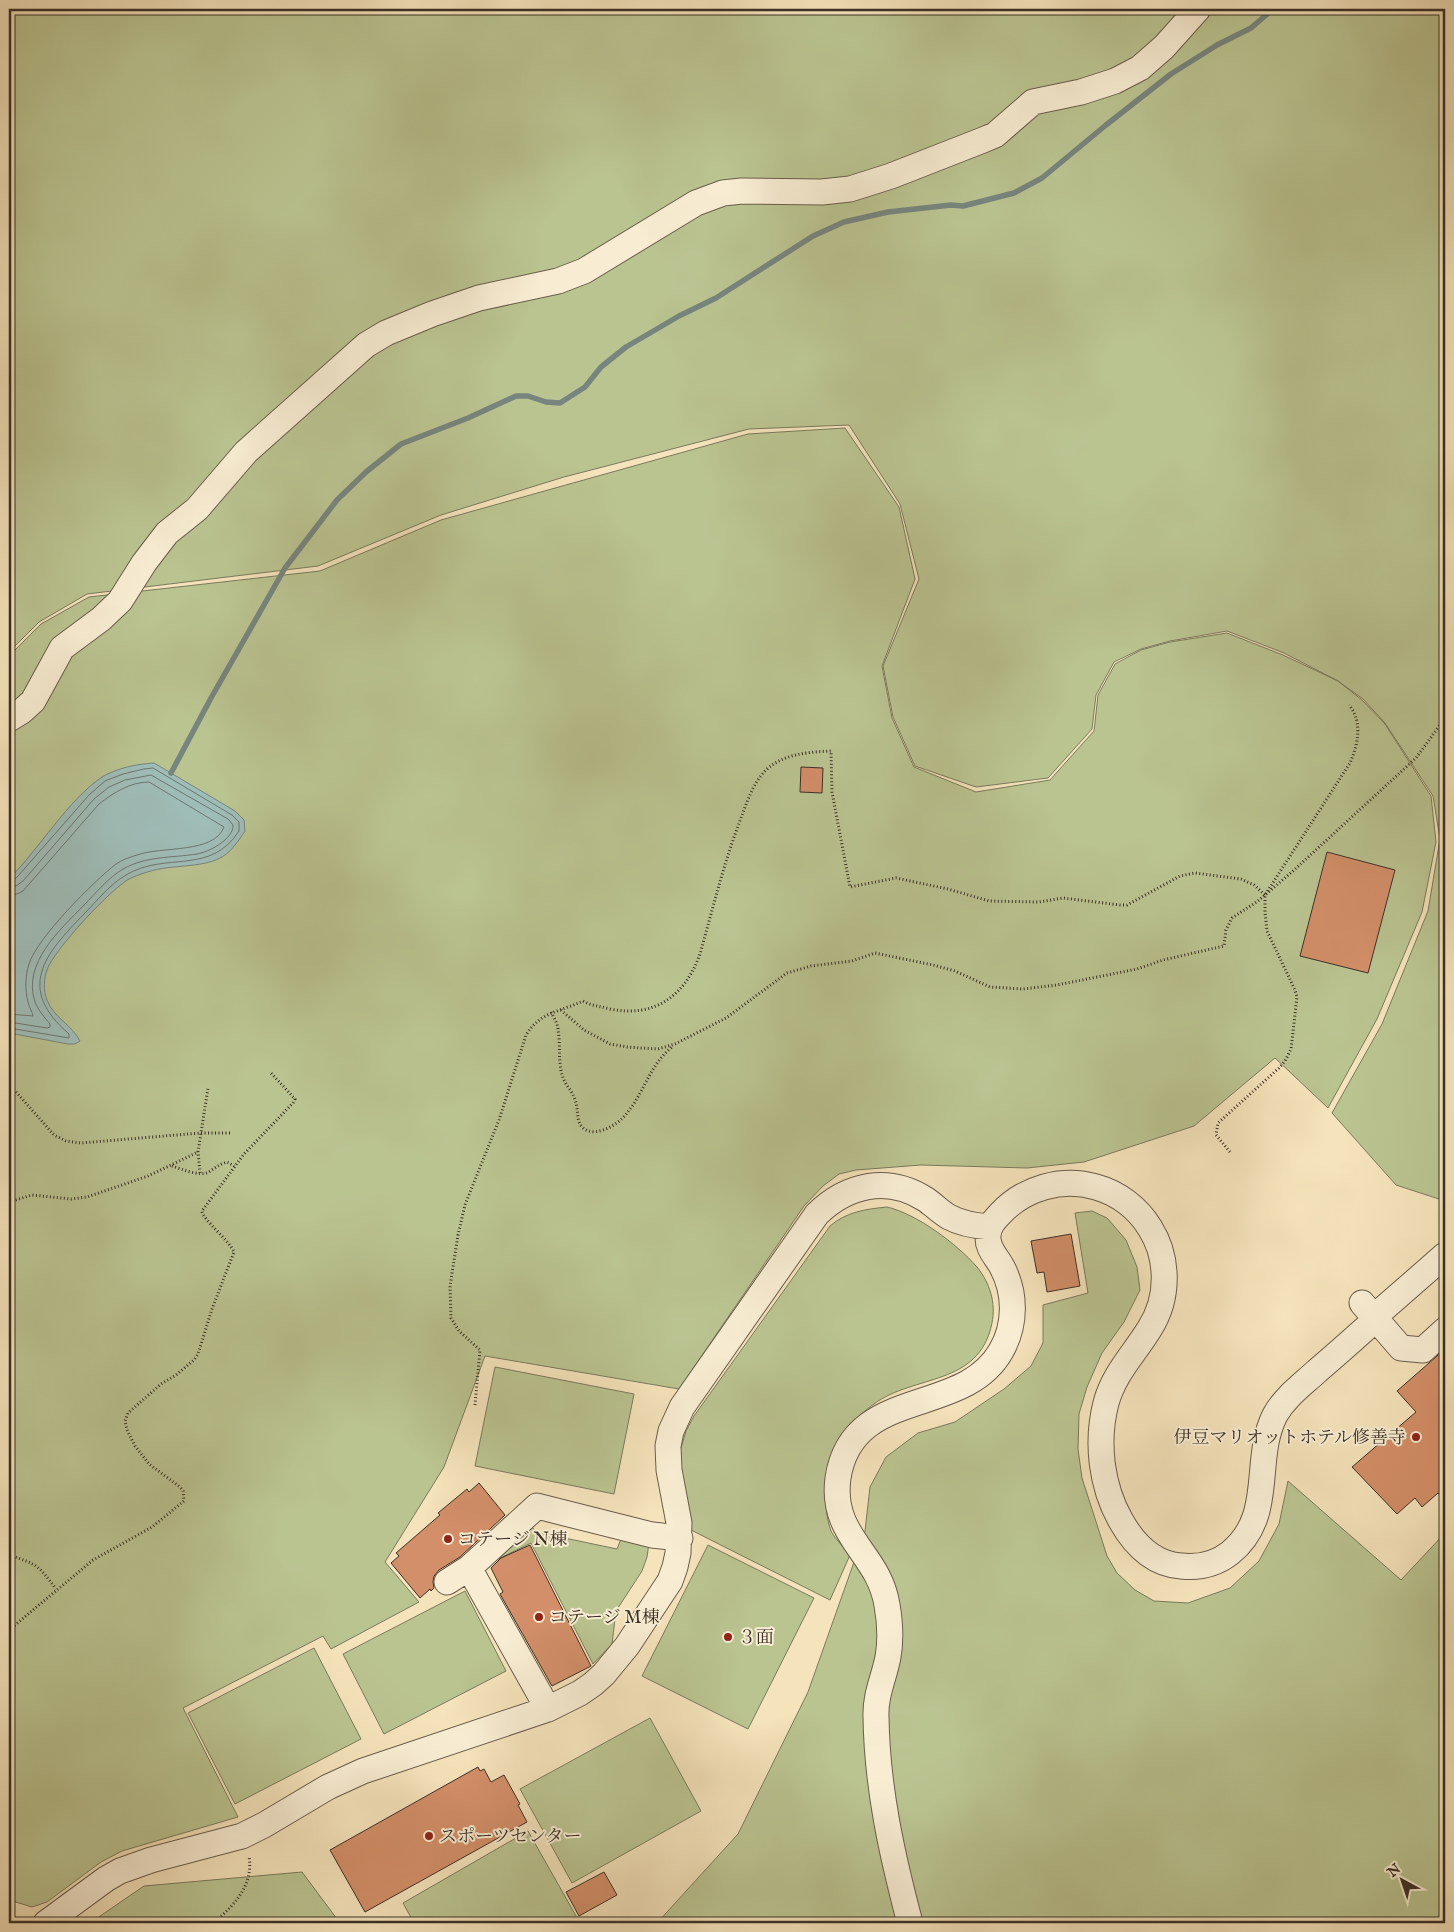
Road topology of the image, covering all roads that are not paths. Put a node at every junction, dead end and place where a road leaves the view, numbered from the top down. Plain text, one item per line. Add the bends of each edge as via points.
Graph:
1 (1198, 9) edge
2 (9, 719) edge
3 (990, 1227) junction
4 (1445, 1255) edge
5 (1371, 1313) junction
6 (1445, 1330) edge
7 (680, 1538) junction
8 (469, 1568) junction
9 (447, 1582) dead end
10 (548, 1709) junction
11 (46, 1923) edge
12 (910, 1923) edge

1 - 2 street via 1140,68 1115,81 1081,92 1033,102 995,135 983,140 850,189 723,193 696,203 584,272 558,282 479,298 386,333 366,345 246,452 202,503 167,533 120,601 62,648 33,701
3 - 5 street via 1001,1213 1022,1197 1046,1186 1063,1183 1090,1186 1115,1194 1142,1216 1152,1231 1164,1264 1162,1299 1148,1332 1110,1391 1102,1421 1101,1451 1105,1482 1122,1524 1139,1547 1173,1565 1211,1563 1223,1558 1243,1541 1255,1518 1261,1496 1267,1440 1275,1416 1290,1395
3 - 7 street via 956,1220 910,1191 893,1187 860,1188 829,1202 816,1214 682,1407 671,1431 669,1470
3 - 12 street via 990,1248 1012,1293 1012,1322 1002,1350 994,1363 972,1382 874,1421 850,1447 838,1480 838,1504 845,1527 878,1575 887,1602 888,1654 879,1684 876,1718 882,1808
4 - 5 street
5 - 6 street via 1401,1348 1423,1350
7 - 8 street via 652,1536 537,1506
7 - 10 street via 670,1581 614,1663 599,1680
8 - 9 street
8 - 10 street
10 - 11 street via 363,1771 242,1836 120,1871

